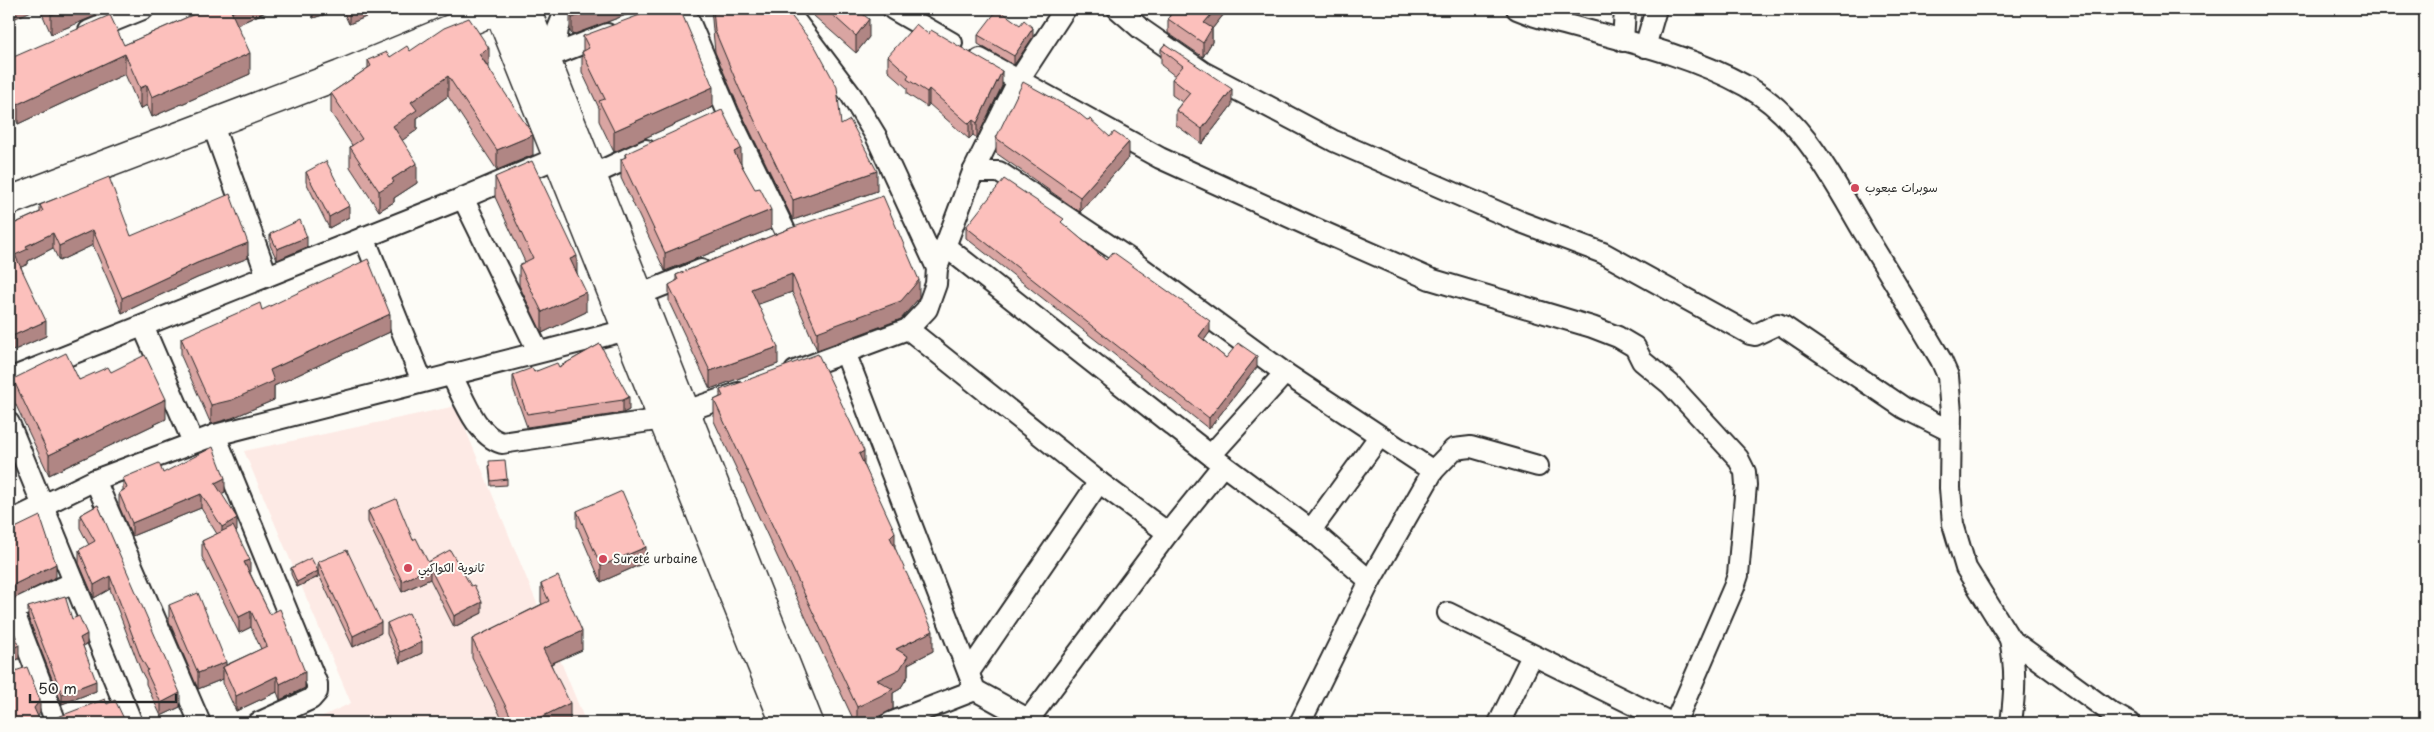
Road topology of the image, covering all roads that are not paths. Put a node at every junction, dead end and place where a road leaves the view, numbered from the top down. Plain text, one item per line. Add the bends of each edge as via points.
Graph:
1 (143, 9) edge
2 (498, 9) edge
3 (526, 9) edge
4 (566, 9) edge
5 (790, 9) edge
6 (893, 9) edge
7 (1065, 9) edge
8 (1118, 9) edge
9 (1517, 9) edge
10 (1625, 9) edge
11 (1656, 9) edge
12 (675, 10) edge
13 (622, 28) edge
14 (71, 38) edge
15 (1623, 41) junction
16 (1645, 47) junction
17 (550, 57) junction
18 (1018, 81) junction
19 (728, 112) junction
20 (710, 121) edge
21 (212, 123) junction
22 (664, 142) edge
23 (558, 157) junction
24 (973, 172) junction
25 (592, 174) junction
26 (463, 198) junction
27 (9, 200) edge
28 (364, 237) junction
29 (769, 242) edge
30 (946, 246) junction
31 (722, 261) edge
32 (937, 268) junction
33 (267, 276) junction
34 (639, 295) junction
35 (143, 326) junction
36 (908, 329) junction
37 (627, 330) junction
38 (538, 351) junction
39 (845, 352) junction
40 (1285, 373) junction
41 (451, 374) junction
42 (9, 379) edge
43 (422, 381) junction
44 (675, 416) junction
45 (9, 423) edge
46 (1950, 431) junction
47 (215, 435) junction
48 (1380, 437) junction
49 (193, 442) junction
50 (1217, 460) junction
51 (1538, 466) dead end
52 (1433, 471) junction
53 (95, 480) junction
54 (1099, 482) junction
55 (42, 504) junction
56 (9, 522) edge
57 (1311, 530) junction
58 (1168, 533) junction
59 (1370, 581) junction
60 (74, 582) junction
61 (11, 611) edge
62 (1448, 614) dead end
63 (2010, 639) junction
64 (1532, 656) junction
65 (972, 681) junction
66 (57, 719) edge
67 (1029, 722) edge
68 (132, 723) edge
69 (200, 723) edge
70 (258, 723) edge
71 (785, 723) edge
72 (809, 723) edge
73 (890, 723) edge
74 (1300, 723) edge
75 (1499, 723) edge
76 (1671, 723) edge
77 (1675, 723) edge
78 (2011, 723) edge
79 (2130, 723) edge

1 - 14 street
2 - 21 main road via 340,75
2 - 23 main road
3 - 17 main road
4 - 17 street
5 - 32 street via 793,18 851,95 876,136 893,198
6 - 18 street
7 - 18 street
8 - 46 street via 1141,30 1203,72 1334,141 1512,218 1603,253 1750,334 1778,324 1784,326 1904,408
9 - 15 street
10 - 15 street
11 - 16 street
12 - 19 street
13 - 17 street
15 - 16 street
16 - 46 street via 1682,56 1747,87 1776,106 1795,126 1829,174 1941,360 1948,376
17 - 25 main road
18 - 24 street
18 - 77 street via 1160,158 1421,275 1592,327 1635,347 1642,360 1670,384 1738,458 1745,472 1738,575
19 - 20 street
19 - 29 street via 796,232
21 - 27 main road
21 - 33 street
22 - 25 street
23 - 26 street
23 - 37 main road
24 - 30 street
24 - 40 street via 1000,172 1128,258
25 - 34 main road
26 - 28 street
26 - 38 street
28 - 33 street
28 - 43 street
30 - 32 street
30 - 50 street
31 - 34 street
32 - 36 street via 936,284 927,310
33 - 35 street
34 - 44 main road
35 - 42 street
35 - 49 street
36 - 39 street
36 - 54 street
37 - 38 street
37 - 44 main road
38 - 41 street
39 - 44 street
39 - 65 street
40 - 48 street
40 - 50 street
41 - 43 street
41 - 44 street via 480,428 502,443
43 - 47 street
44 - 71 main road
44 - 72 main road
45 - 55 street
46 - 63 street via 1952,515 1963,559
47 - 49 street
47 - 70 street via 317,684 317,692 311,699
48 - 52 street
48 - 57 street
49 - 53 street
50 - 57 street
50 - 58 street
51 - 52 street via 1465,447 1454,449
52 - 59 street
53 - 55 street
53 - 69 street
54 - 58 street
54 - 65 street
55 - 56 street
55 - 60 street
57 - 59 street
58 - 67 street
59 - 74 street
60 - 61 street
60 - 68 street via 112,698
61 - 66 street via 25,669
62 - 64 street
63 - 78 street via 2016,667
63 - 79 street
64 - 75 street
64 - 76 street
65 - 67 street
65 - 73 street

